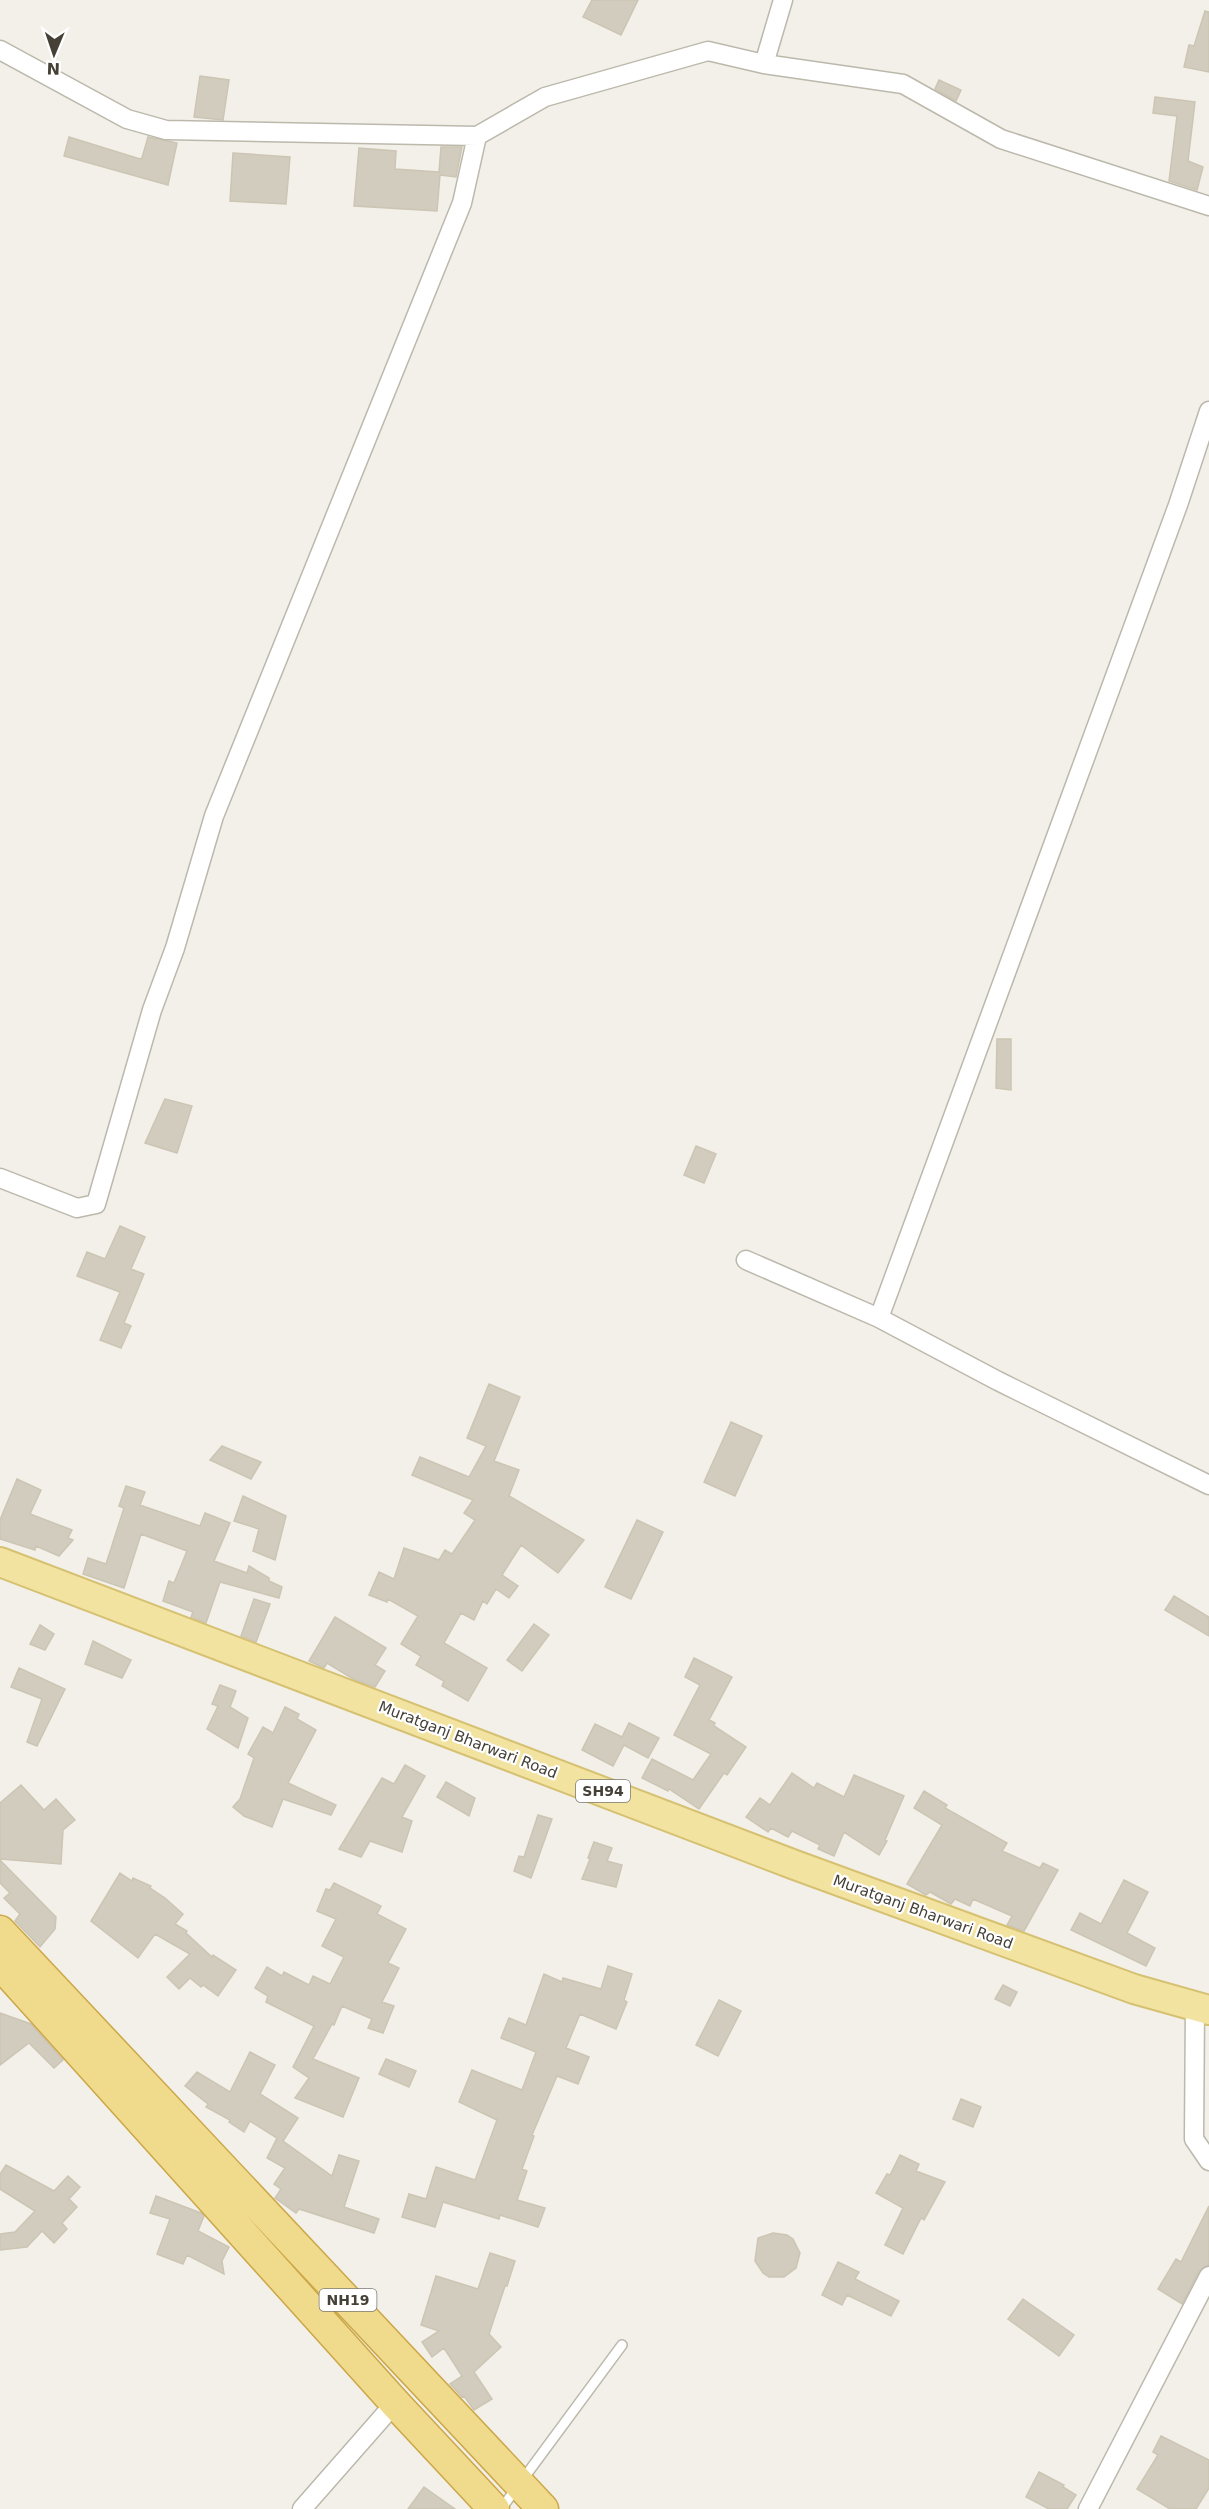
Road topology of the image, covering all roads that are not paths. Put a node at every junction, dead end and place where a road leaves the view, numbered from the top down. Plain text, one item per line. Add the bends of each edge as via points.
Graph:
1 (783, 0) edge
2 (0, 50) edge
3 (764, 64) junction
4 (477, 136) junction
5 (1209, 206) edge
6 (1209, 411) edge
7 (0, 1178) edge
8 (746, 1260) dead end
9 (879, 1318) junction
10 (1209, 1485) edge
11 (0, 1562) edge
12 (0, 1931) edge
13 (7, 1966) edge
14 (1202, 2008) edge
15 (1209, 2161) edge
16 (1209, 2276) edge
17 (622, 2345) dead end
18 (396, 2403) junction
19 (519, 2484) junction
20 (302, 2509) edge
21 (494, 2509) edge
22 (501, 2509) edge
23 (543, 2509) edge
24 (1088, 2509) edge

1 - 3 street
2 - 4 street via 127,119 166,130
3 - 4 street via 708,51 544,98
3 - 5 street via 903,84 1001,140
4 - 7 street via 462,203 214,816 96,1204 77,1208
6 - 9 street via 1170,527
8 - 9 street
9 - 10 street
11 - 14 main road, Muratganj Bharwari Road / SH94 via 795,1865 1134,1989
12 - 13 highway, NH19
13 - 18 highway, NH19
13 - 19 highway, NH19
14 - 15 street via 1194,2139
16 - 24 street
17 - 19 lane
18 - 20 street
18 - 21 highway, NH19
19 - 22 lane
19 - 23 highway, NH19

